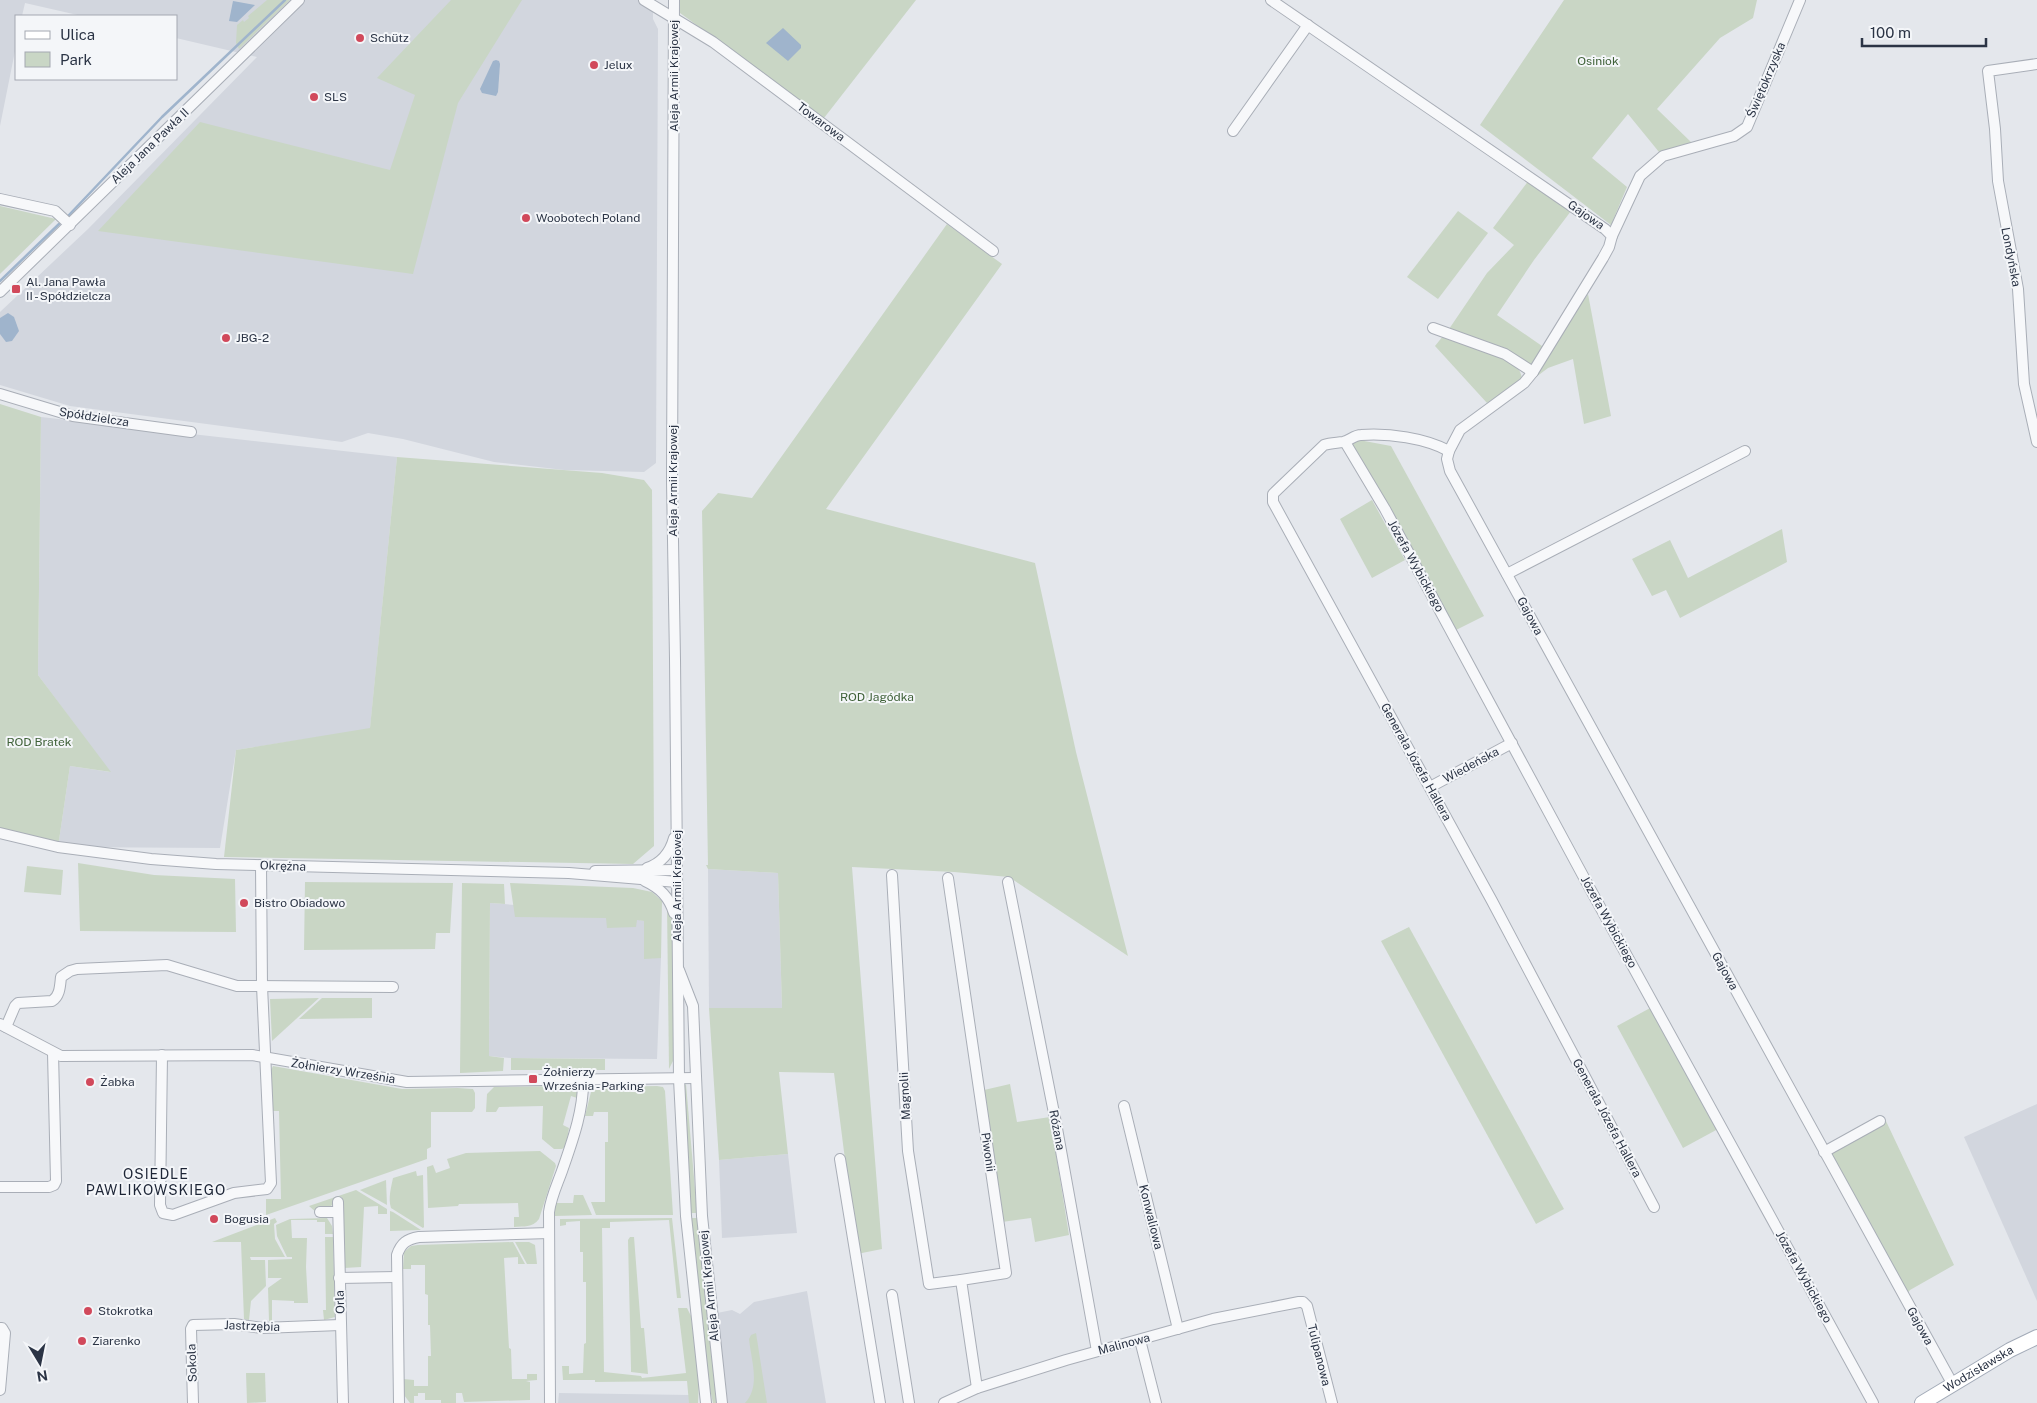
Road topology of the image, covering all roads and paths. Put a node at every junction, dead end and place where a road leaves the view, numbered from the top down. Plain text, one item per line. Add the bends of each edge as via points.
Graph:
1 (299, 0) edge
2 (644, 0) edge
3 (674, 0) edge
4 (1271, 0) edge
5 (1800, 0) edge
6 (674, 20) junction
7 (1308, 25) junction
8 (2037, 64) edge
9 (1234, 131) dead end
10 (0, 198) edge
11 (70, 224) junction
12 (1612, 236) junction
13 (993, 251) dead end
14 (0, 292) edge
15 (1433, 328) dead end
16 (1533, 372) junction
17 (0, 394) edge
18 (191, 432) dead end
19 (1345, 442) junction
20 (2037, 442) edge
21 (1449, 450) junction
22 (1745, 451) dead end
23 (1508, 574) junction
24 (1512, 742) junction
25 (1430, 786) junction
26 (677, 822) junction
27 (0, 834) edge
28 (261, 865) junction
29 (642, 874) junction
30 (892, 875) dead end
31 (677, 876) junction
32 (948, 878) dead end
33 (1008, 882) dead end
34 (677, 921) junction
35 (676, 962) junction
36 (262, 986) junction
37 (393, 988) dead end
38 (3, 1025) edge
39 (53, 1053) junction
40 (162, 1055) junction
41 (264, 1058) junction
42 (679, 1078) junction
43 (695, 1078) junction
44 (583, 1079) junction
45 (1124, 1106) dead end
46 (1880, 1121) dead end
47 (1824, 1152) junction
48 (840, 1159) dead end
49 (0, 1187) edge
50 (1654, 1207) dead end
51 (320, 1212) dead end
52 (549, 1233) junction
53 (339, 1278) junction
54 (397, 1278) junction
55 (961, 1280) junction
56 (892, 1296) dead end
57 (1307, 1306) joint
58 (340, 1324) junction
59 (193, 1325) joint
60 (0, 1328) edge
61 (1178, 1329) junction
62 (2037, 1337) edge
63 (1140, 1340) junction
64 (1097, 1351) junction
65 (1952, 1384) junction
66 (977, 1388) junction
67 (0, 1390) edge
68 (193, 1403) edge
69 (343, 1403) edge
70 (398, 1403) edge
71 (550, 1403) edge
72 (706, 1403) edge
73 (722, 1403) edge
74 (880, 1403) edge
75 (909, 1403) edge
76 (944, 1403) edge
77 (1156, 1403) edge
78 (1332, 1403) edge
79 (1873, 1403) edge
80 (1922, 1403) edge

1 - 11 street, Aleja Jana Pawła II
2 - 6 street, Towarowa
3 - 6 street, Aleja Armii Krajowej
4 - 7 street, Gajowa
5 - 12 street, Świętokrzyska via 1747,127 1734,136 1663,156 1640,176
6 - 13 street, Towarowa via 716,44
6 - 26 street, Aleja Armii Krajowej via 672,480
7 - 9 street
7 - 12 street, Gajowa
8 - 20 street, Londyńska via 1988,71 1998,181 2018,289 2024,384
10 - 11 street via 55,212
11 - 14 street, Aleja Jana Pawła II
12 - 16 street, Gajowa via 1610,246
15 - 16 street via 1505,354
16 - 21 street, Gajowa via 1524,383 1460,430
17 - 18 street, Spółdzielcza via 73,416
19 - 21 street, Generała Józefa Hallera via 1359,435 1387,436 1424,440
19 - 24 street, Józefa Wybickiego via 1386,510
19 - 25 street, Generała Józefa Hallera via 1324,446 1273,494 1272,502
21 - 23 street, Gajowa via 1450,471
22 - 23 street
23 - 47 street, Gajowa
24 - 25 street, Wiedeńska
24 - 79 street, Józefa Wybickiego
25 - 50 street, Generała Józefa Hallera
26 - 29 street via 673,843 665,858
26 - 31 street, Aleja Armii Krajowej
27 - 28 street, Okrężna via 58,847 151,859
28 - 29 street, Okrężna via 614,878
28 - 36 street
29 - 31 street, Okrężna
29 - 34 street via 666,895
30 - 55 street, Magnolii via 908,1151 929,1284
31 - 34 street, Aleja Armii Krajowej
32 - 55 street, Piwonii via 1006,1273
33 - 64 street, Różana
34 - 35 street, Aleja Armii Krajowej
35 - 42 street, Aleja Armii Krajowej
35 - 43 street, Aleja Armii Krajowej via 692,1006
36 - 37 street
36 - 38 street via 222,983 167,966 77,969 62,977 55,999 18,1003
36 - 41 street
38 - 39 street, Żołnierzy Września
39 - 40 street, Żołnierzy Września via 62,1056
39 - 49 street via 56,1181 49,1187
40 - 41 street, Żołnierzy Września via 241,1054
40 - 41 street via 160,1205 163,1213 173,1216 234,1193 261,1191 270,1186
41 - 44 street, Żołnierzy Września via 408,1082
42 - 43 street, Żołnierzy Września
42 - 44 street, Żołnierzy Września
42 - 72 street, Aleja Armii Krajowej via 686,1216
43 - 73 street, Aleja Armii Krajowej via 702,1216
44 - 52 street via 583,1100 551,1200
45 - 61 street, Konwaliowa
46 - 47 street
47 - 65 street, Gajowa
48 - 74 street
51 - 53 street, Orla via 338,1207
52 - 54 street via 408,1239 397,1255
52 - 71 street
53 - 54 street
53 - 58 street, Orla
54 - 70 street
55 - 66 street
56 - 75 street
57 - 61 street, Malinowa via 1299,1302
57 - 78 street, Tulipanowa
58 - 59 street, Jastrzębia via 262,1328 234,1324
58 - 69 street, Orla
59 - 68 street, Sokola
60 - 67 street via 5,1333
61 - 63 street, Malinowa
62 - 65 main road, Wodzisławska
63 - 64 street, Malinowa
63 - 77 street
64 - 66 street, Malinowa
65 - 80 main road, Wodzisławska
66 - 76 street, Malinowa

